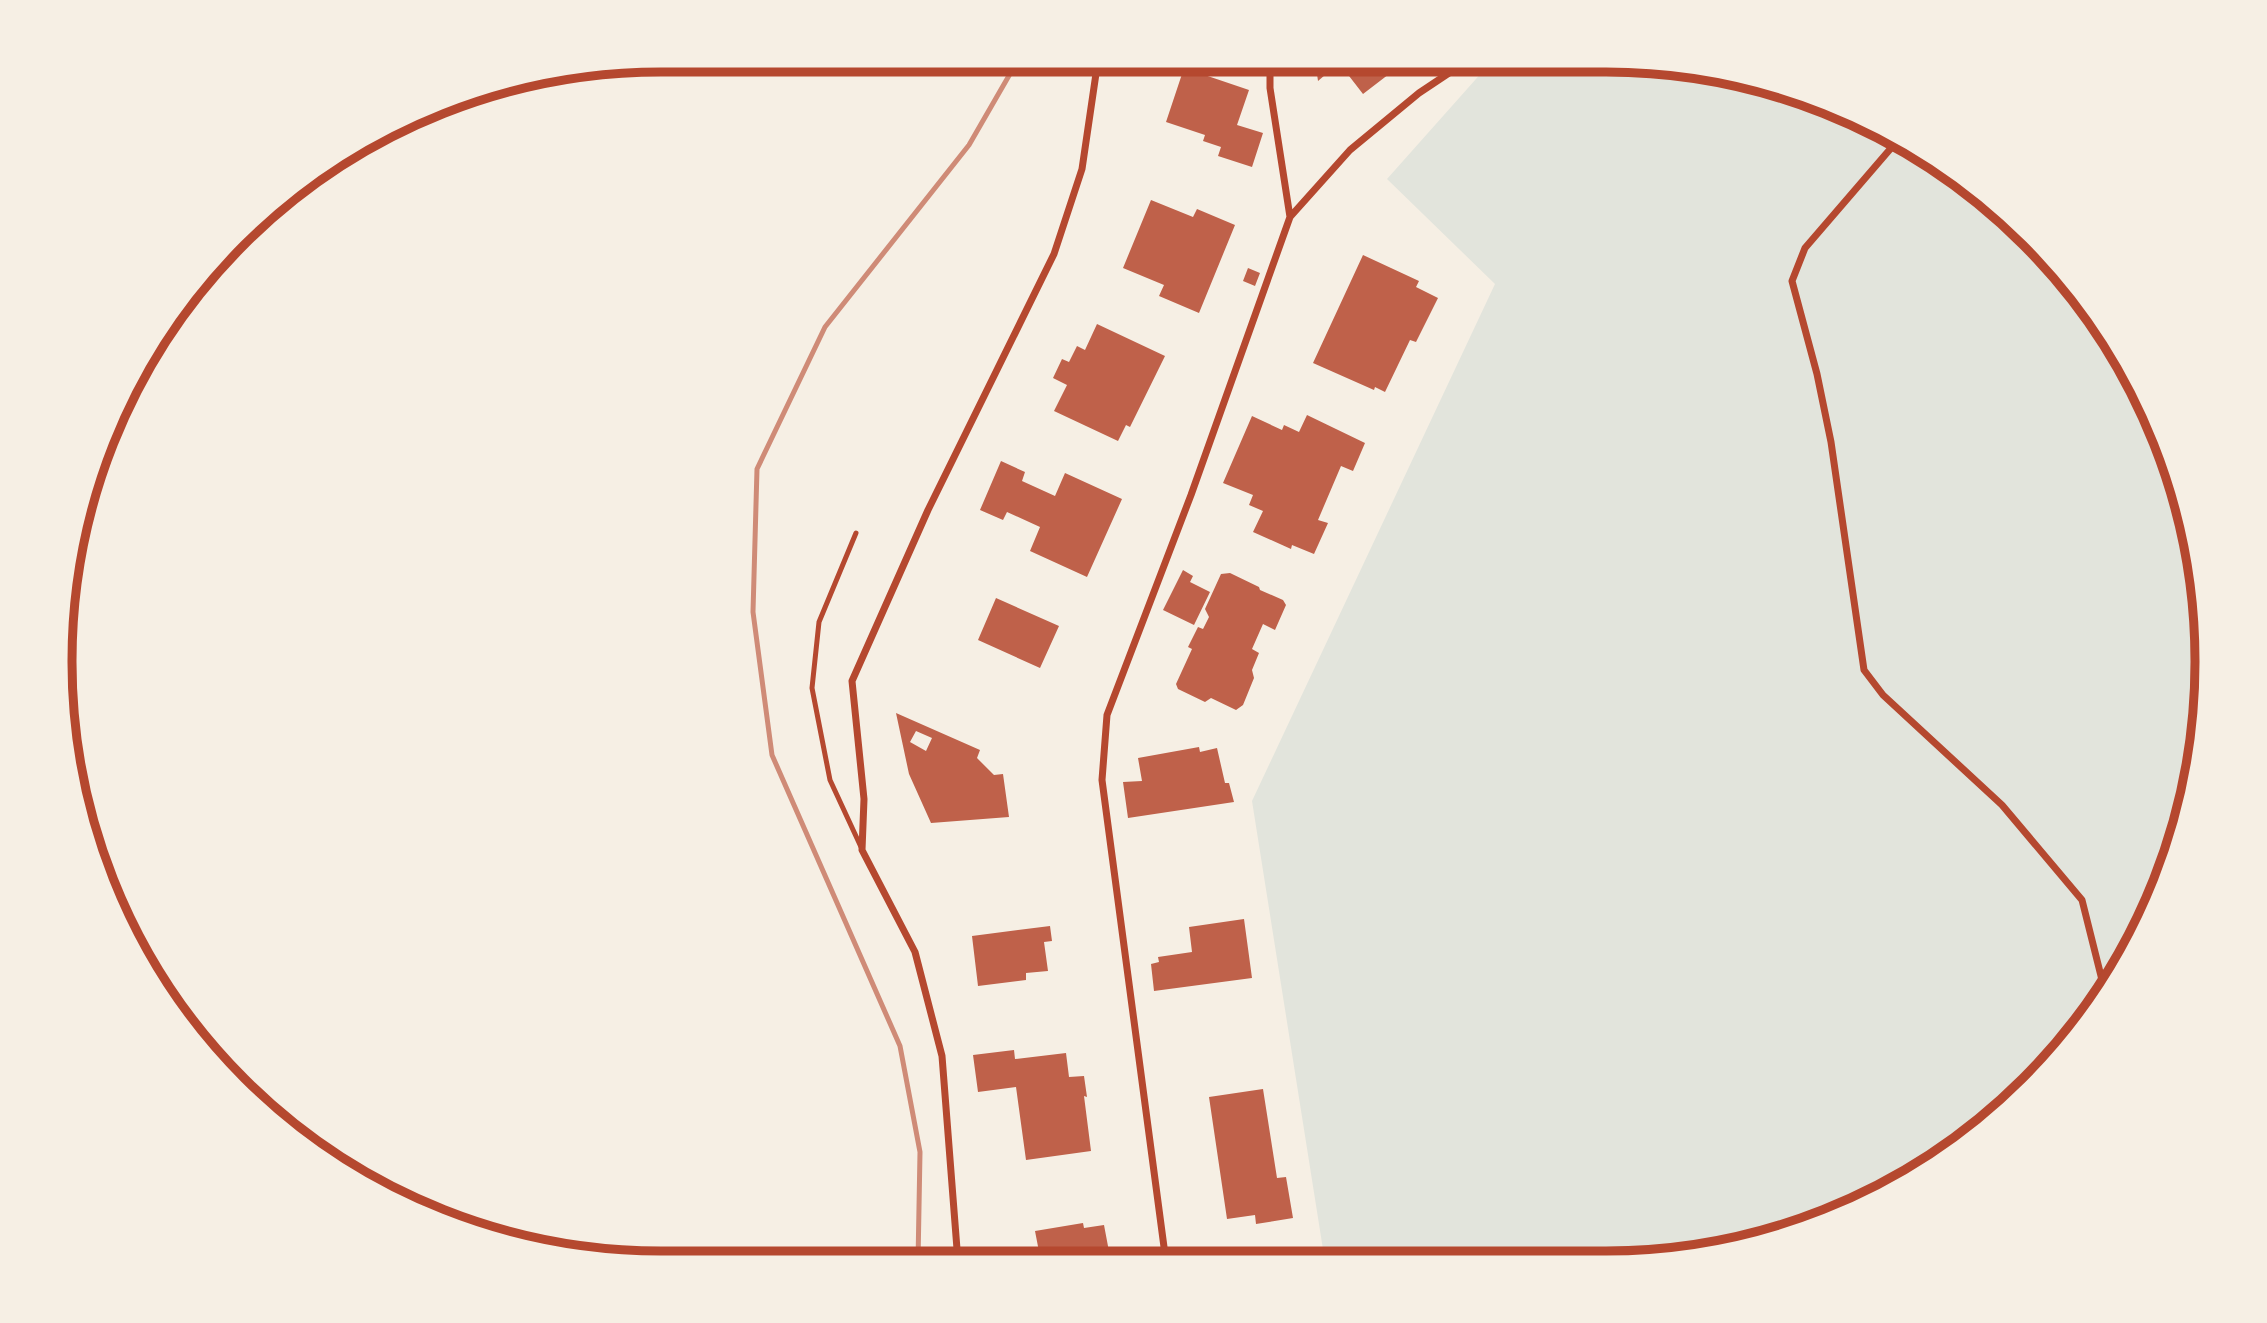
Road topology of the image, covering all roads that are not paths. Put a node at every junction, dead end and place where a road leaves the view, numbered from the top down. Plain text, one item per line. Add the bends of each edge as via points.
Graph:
1 (1096, 72) edge
2 (1270, 72) edge
3 (1450, 72) edge
4 (1892, 147) edge
5 (1290, 217) junction
6 (856, 533) dead end
7 (862, 850) junction
8 (2102, 979) edge
9 (957, 1251) edge
10 (1165, 1251) edge

1 - 7 street via 1082,169 1054,254 928,510 852,681 864,799
2 - 5 street
3 - 5 street via 1350,150
4 - 8 street via 1805,248 1792,281 1831,442 1864,670 1883,695 2002,805 2082,900
5 - 10 street via 1107,715 1102,780
6 - 7 lane via 819,622 812,688 830,780
7 - 9 street via 915,952 942,1056

